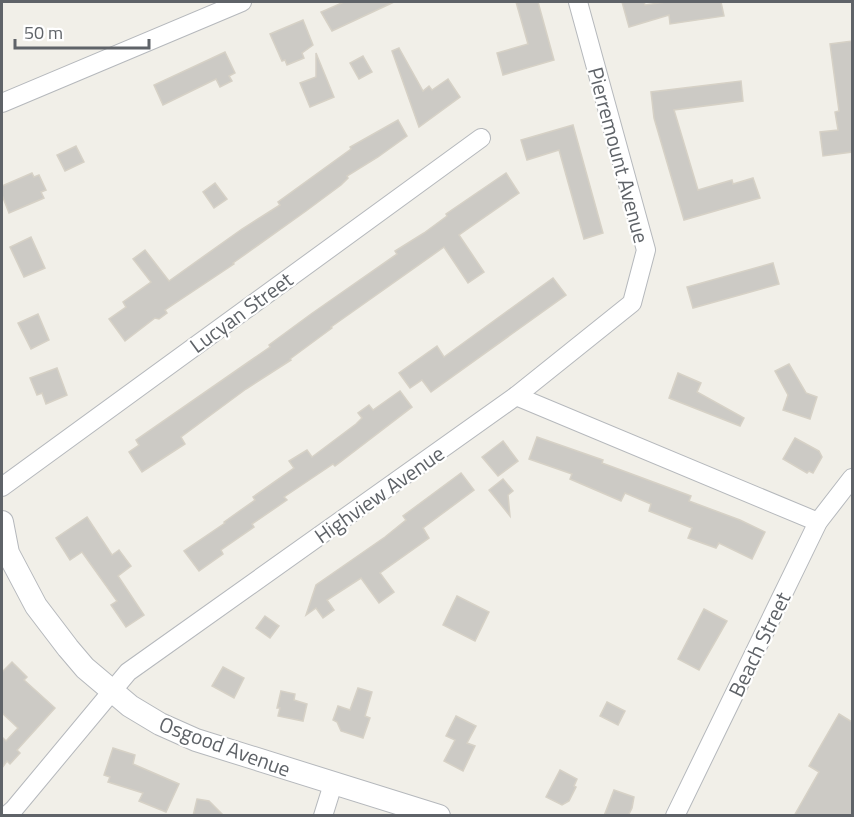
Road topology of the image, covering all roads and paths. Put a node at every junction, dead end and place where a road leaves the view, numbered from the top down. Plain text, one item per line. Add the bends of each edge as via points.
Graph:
1 (242, 2) edge
2 (578, 2) edge
3 (2, 103) edge
4 (481, 138) dead end
5 (516, 396) junction
6 (851, 483) edge
7 (2, 487) edge
8 (2, 522) edge
9 (818, 522) junction
10 (5, 554) edge
11 (112, 692) junction
12 (333, 784) junction
13 (6, 816) edge
14 (323, 816) edge
15 (439, 816) edge
16 (675, 816) edge

1 - 3 street
2 - 5 street, Pierremount Avenue via 646,250 632,303
4 - 7 street, Lucyan Street
5 - 9 street
5 - 11 street, Highview Avenue via 128,672
6 - 9 street, Beach Street
8 - 10 street, Osgood Avenue
9 - 16 street, Beach Street
10 - 11 street, Osgood Avenue via 52,629
11 - 12 street, Osgood Avenue via 160,724 196,740
11 - 13 street, Highview Avenue
12 - 14 street
12 - 15 street, Osgood Avenue

